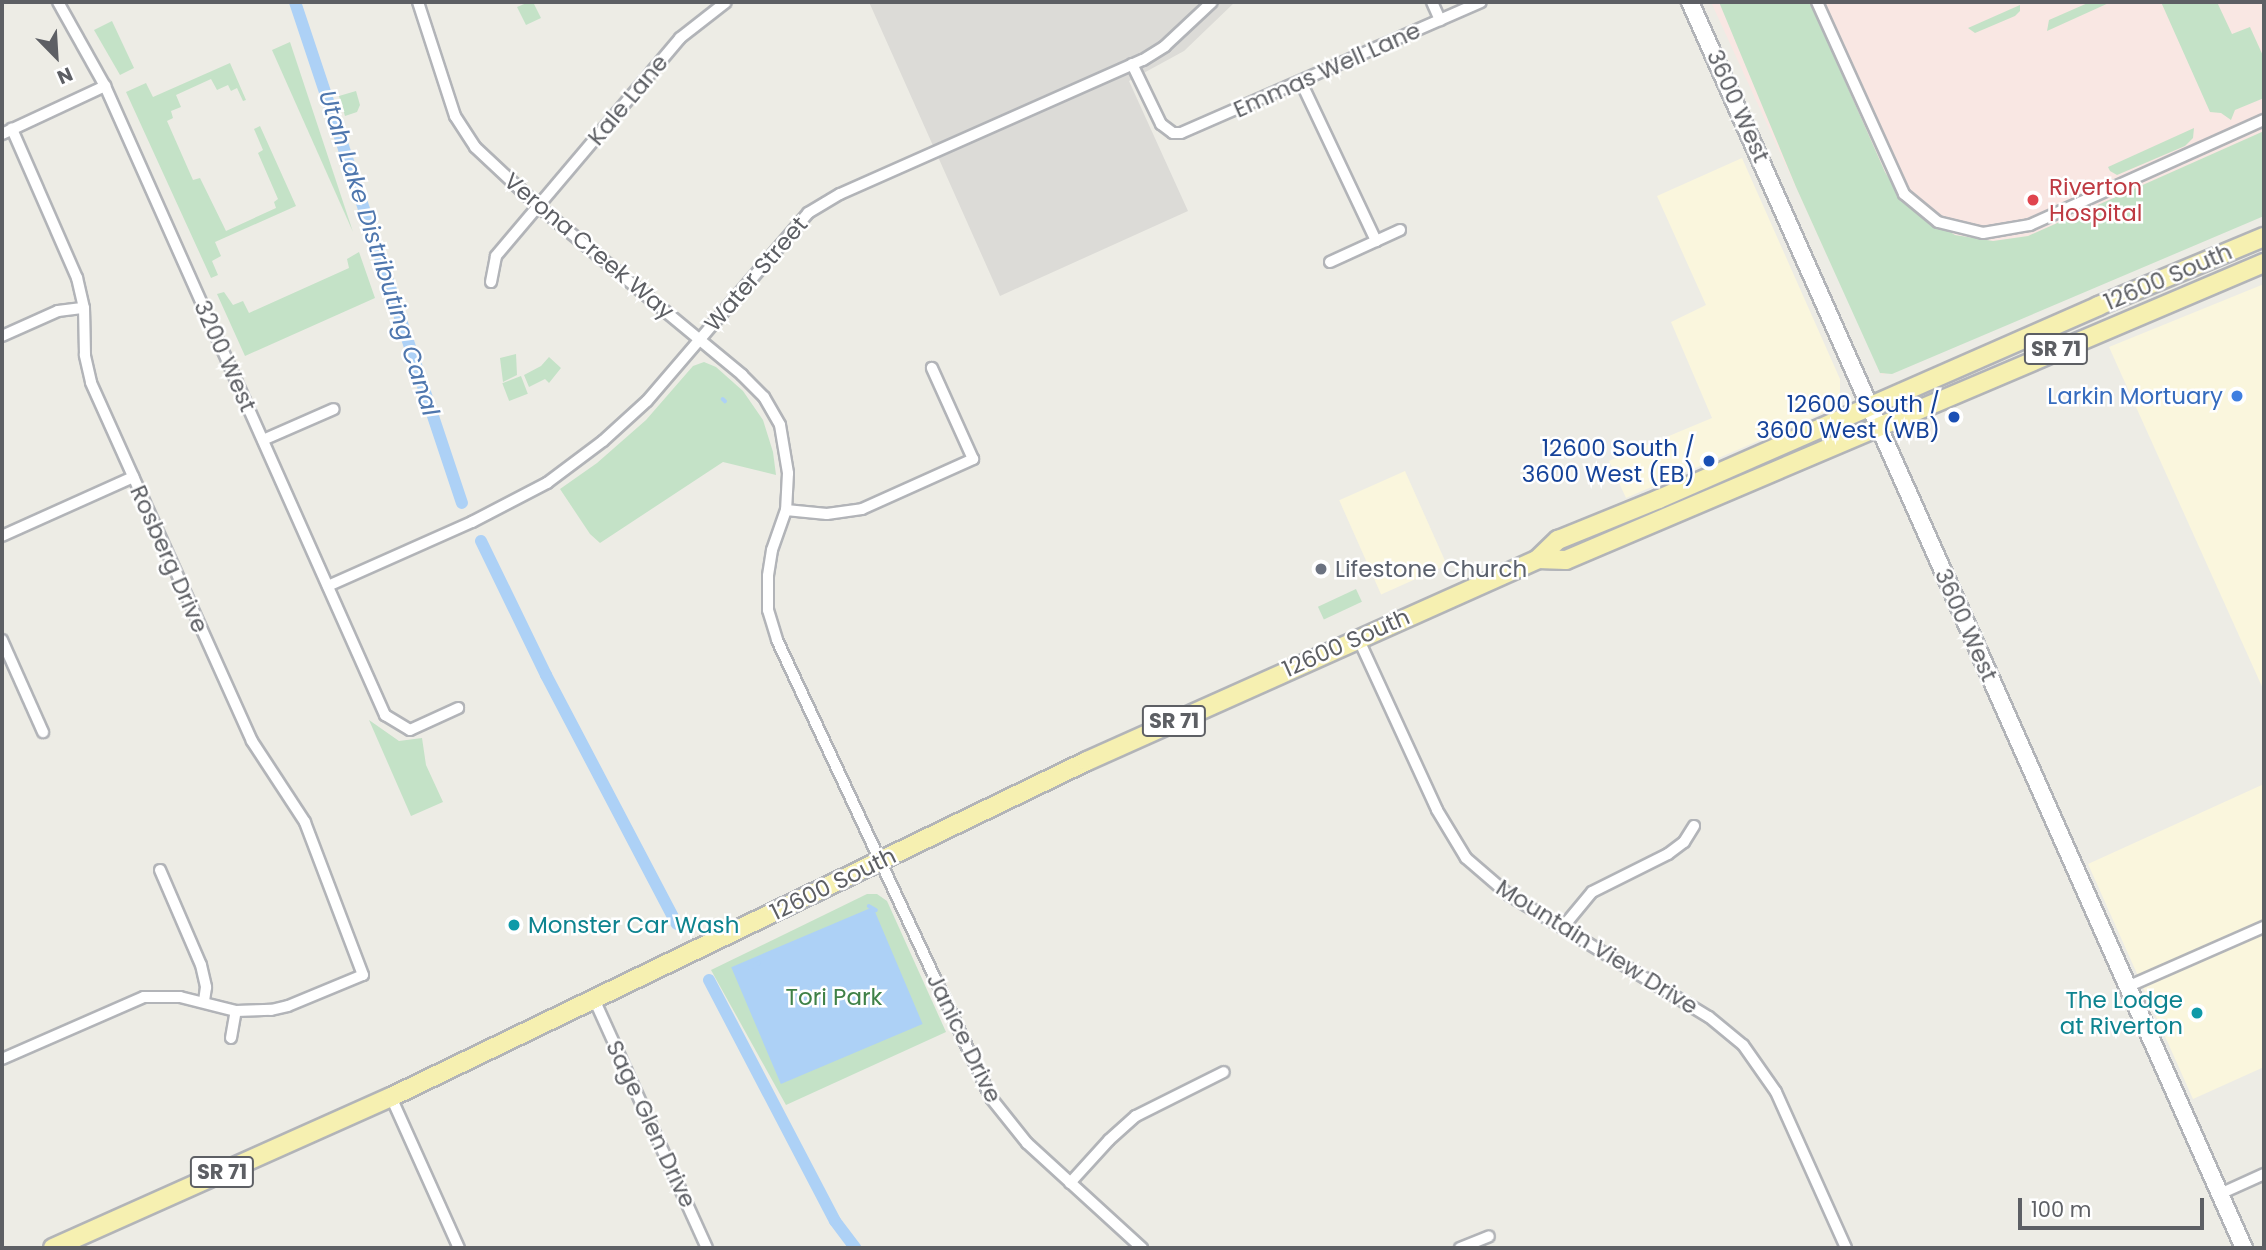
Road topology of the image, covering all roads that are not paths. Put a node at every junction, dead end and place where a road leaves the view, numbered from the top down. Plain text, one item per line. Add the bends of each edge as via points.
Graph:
1 (58, 2) edge
2 (418, 2) edge
3 (726, 2) edge
4 (1212, 2) edge
5 (1432, 2) edge
6 (1481, 2) edge
7 (1690, 2) edge
8 (1817, 2) edge
9 (1440, 20) junction
10 (1132, 64) junction
11 (1301, 82) junction
12 (105, 86) junction
13 (2264, 120) edge
14 (7, 132) edge
15 (538, 206) junction
16 (1400, 230) dead end
17 (2264, 237) edge
18 (1376, 241) junction
19 (1329, 262) dead end
20 (2264, 263) edge
21 (491, 282) dead end
22 (84, 308) junction
23 (2, 336) edge
24 (699, 340) junction
25 (932, 368) dead end
26 (1869, 406) junction
27 (334, 409) dead end
28 (1878, 426) junction
29 (263, 440) junction
30 (133, 477) junction
31 (786, 510) junction
32 (2, 536) edge
33 (1538, 559) junction
34 (328, 586) junction
35 (1358, 638) junction
36 (2, 640) edge
37 (458, 708) dead end
38 (43, 732) dead end
39 (1694, 826) dead end
40 (881, 861) junction
41 (160, 870) dead end
42 (1563, 927) junction
43 (2264, 927) edge
44 (2127, 987) junction
45 (594, 999) junction
46 (204, 1002) junction
47 (236, 1011) junction
48 (231, 1038) dead end
49 (2, 1059) edge
50 (1224, 1072) dead end
51 (391, 1097) junction
52 (2264, 1174) edge
53 (1070, 1183) junction
54 (2220, 1194) junction
55 (1489, 1236) dead end
56 (53, 1248) edge
57 (459, 1248) edge
58 (707, 1248) edge
59 (1142, 1248) edge
60 (1460, 1248) edge
61 (1846, 1248) edge
62 (2244, 1248) edge

1 - 12 street, 3200 West
2 - 15 street, Verona Creek Way via 455,116 475,147
3 - 15 street, Kale Lane via 680,38
4 - 10 street, Water Street via 1165,46
5 - 9 street
6 - 9 street, Emmas Well Lane
7 - 26 main road, 3600 West
8 - 13 street via 1904,194 1938,222 1983,233 2030,225
9 - 11 street, Emmas Well Lane
10 - 11 street, Emmas Well Lane via 1161,124 1173,132 1192,130
10 - 24 street, Water Street via 840,194 808,214
11 - 18 street
12 - 14 street
12 - 29 street, 3200 West
14 - 22 street, Rosberg Drive via 77,278
15 - 21 street, Kale Lane via 496,256
15 - 24 street, Verona Creek Way
16 - 18 street
17 - 26 main road, 12600 South / SR 71
18 - 19 street
20 - 28 main road, 12600 South / SR 71
22 - 23 street via 58,311
22 - 30 street, Rosberg Drive via 91,382
24 - 31 street, Verona Creek Way via 764,397 779,425 787,454
24 - 34 street, Water Street via 647,401 547,482 472,522
25 - 31 street via 973,459 862,509 827,514
26 - 28 main road, 3600 West
26 - 33 main road, 12600 South / SR 71 via 1558,540
27 - 29 street
28 - 33 main road, 12600 South / SR 71 via 1566,560
28 - 44 main road, 3600 West
29 - 34 street, 3200 West
30 - 32 street
30 - 47 street, Rosberg Drive via 251,741 305,822 363,975 288,1006
31 - 40 street, Verona Creek Way via 772,550 768,610 777,640
33 - 35 main road, 12600 South / SR 71
34 - 37 street, 3200 West via 385,715 410,730
35 - 40 main road, 12600 South / SR 71
35 - 42 street, Mountain View Drive via 1455,843 1493,884
36 - 38 street
39 - 42 street via 1684,842 1668,854 1592,892
40 - 45 main road, 12600 South / SR 71
40 - 53 street, Janice Drive via 982,1081 1014,1129
41 - 46 street via 201,965
42 - 61 street, Mountain View Drive via 1709,1017 1752,1055 1776,1092
43 - 44 street
44 - 54 main road, 3600 West
45 - 51 main road, 12600 South / SR 71
45 - 58 street, Sage Glen Drive
46 - 47 street
46 - 49 street via 144,997
47 - 48 street
50 - 53 street via 1136,1116
51 - 56 main road, 12600 South / SR 71
51 - 57 street
52 - 54 street
53 - 59 street, Janice Drive
54 - 62 main road, 3600 West
55 - 60 street

